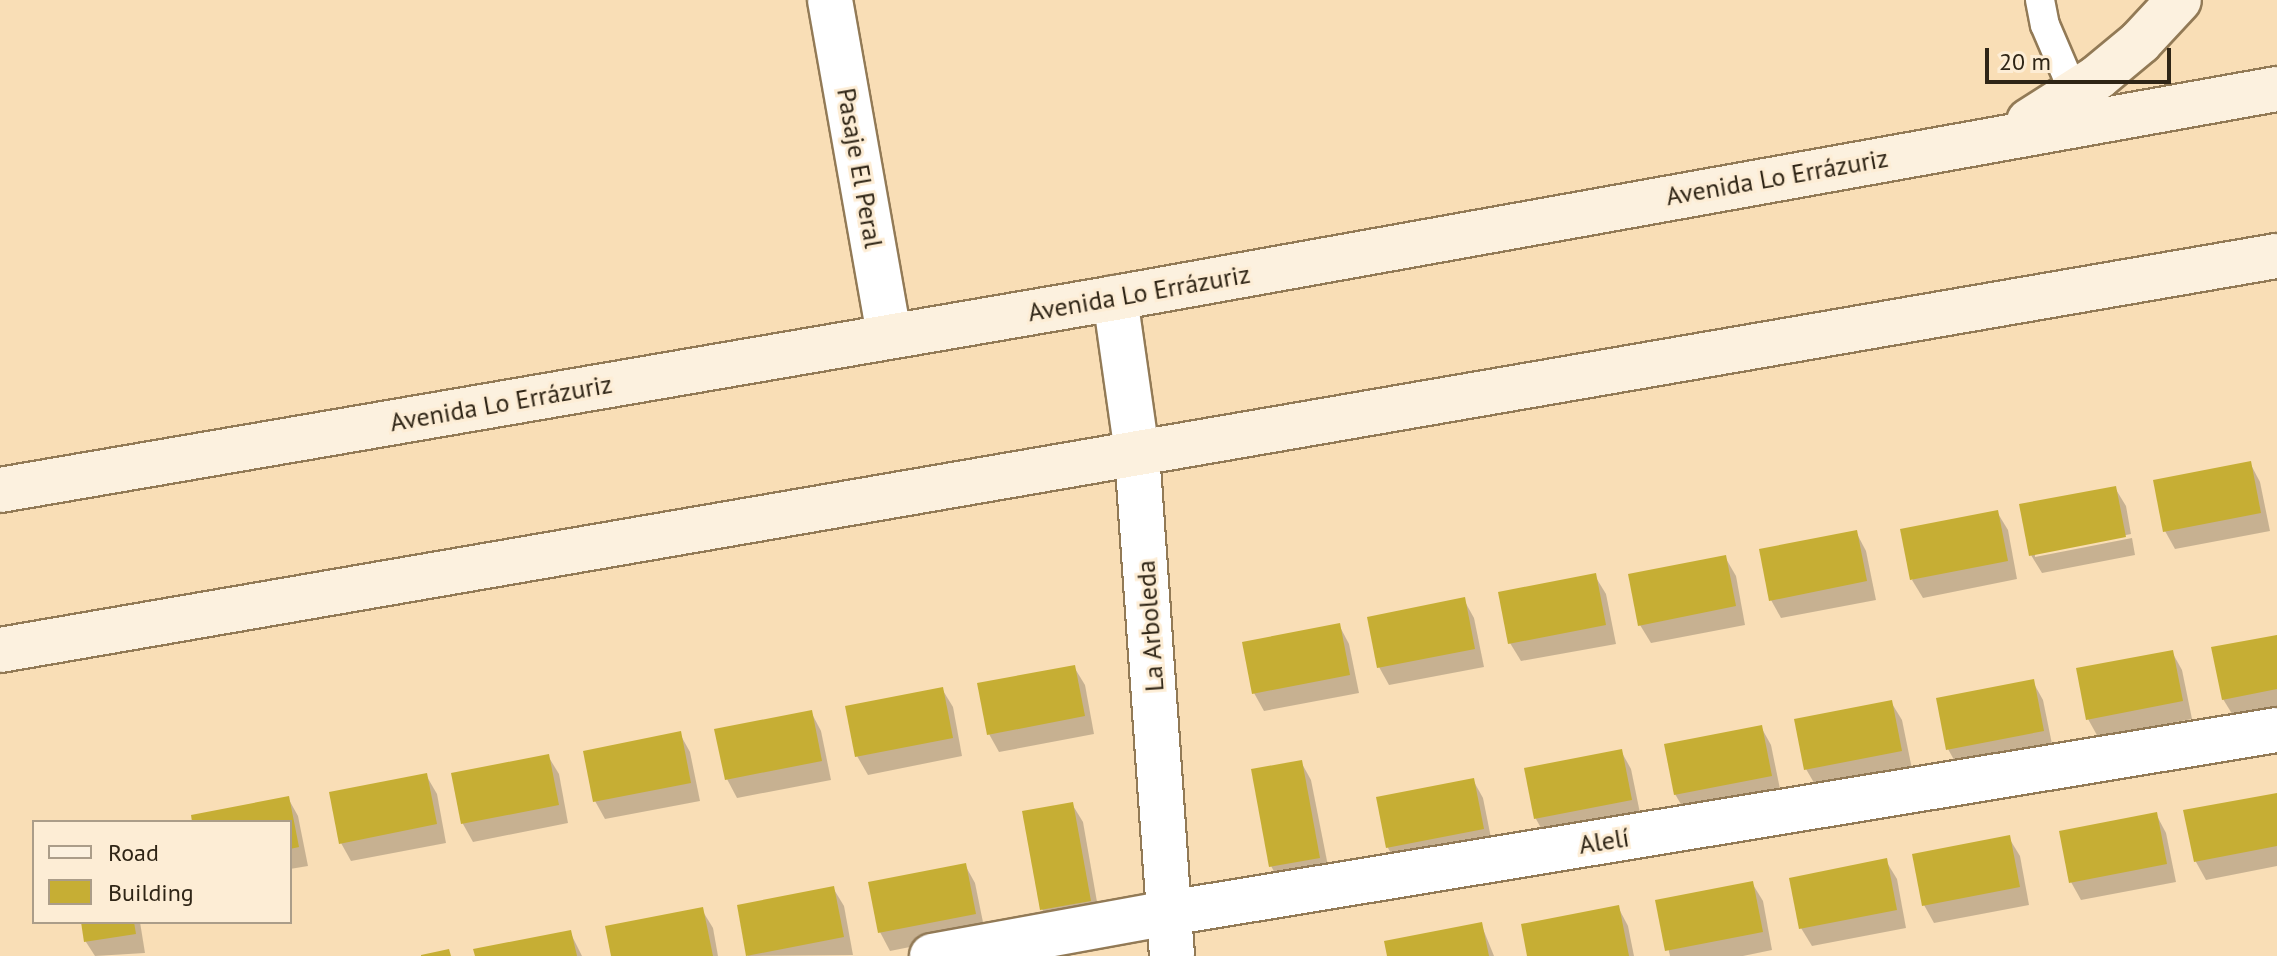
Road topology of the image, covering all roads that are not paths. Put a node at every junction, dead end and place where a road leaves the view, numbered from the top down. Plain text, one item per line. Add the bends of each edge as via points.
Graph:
1 (830, 0) edge
2 (2040, 0) edge
3 (2179, 0) edge
4 (2277, 89) edge
5 (2075, 95) junction
6 (2004, 135) junction
7 (2277, 256) edge
8 (1115, 298) junction
9 (889, 336) junction
10 (1137, 453) junction
11 (0, 490) edge
12 (0, 650) edge
13 (2277, 730) edge
14 (1169, 913) junction
15 (932, 956) edge
16 (1172, 956) edge

1 - 9 street, Pasaje El Peral
2 - 5 lane
3 - 5 main road via 2140,42
4 - 6 main road, Avenida Lo Errázuriz
5 - 6 main road
6 - 8 main road, Avenida Lo Errázuriz
7 - 10 main road
8 - 9 main road, Avenida Lo Errázuriz
8 - 10 street, La Arboleda
9 - 11 main road, Avenida Lo Errázuriz
10 - 12 main road
10 - 14 street, La Arboleda
13 - 14 street, Alelí
14 - 15 street, Alelí
14 - 16 street, La Arboleda

